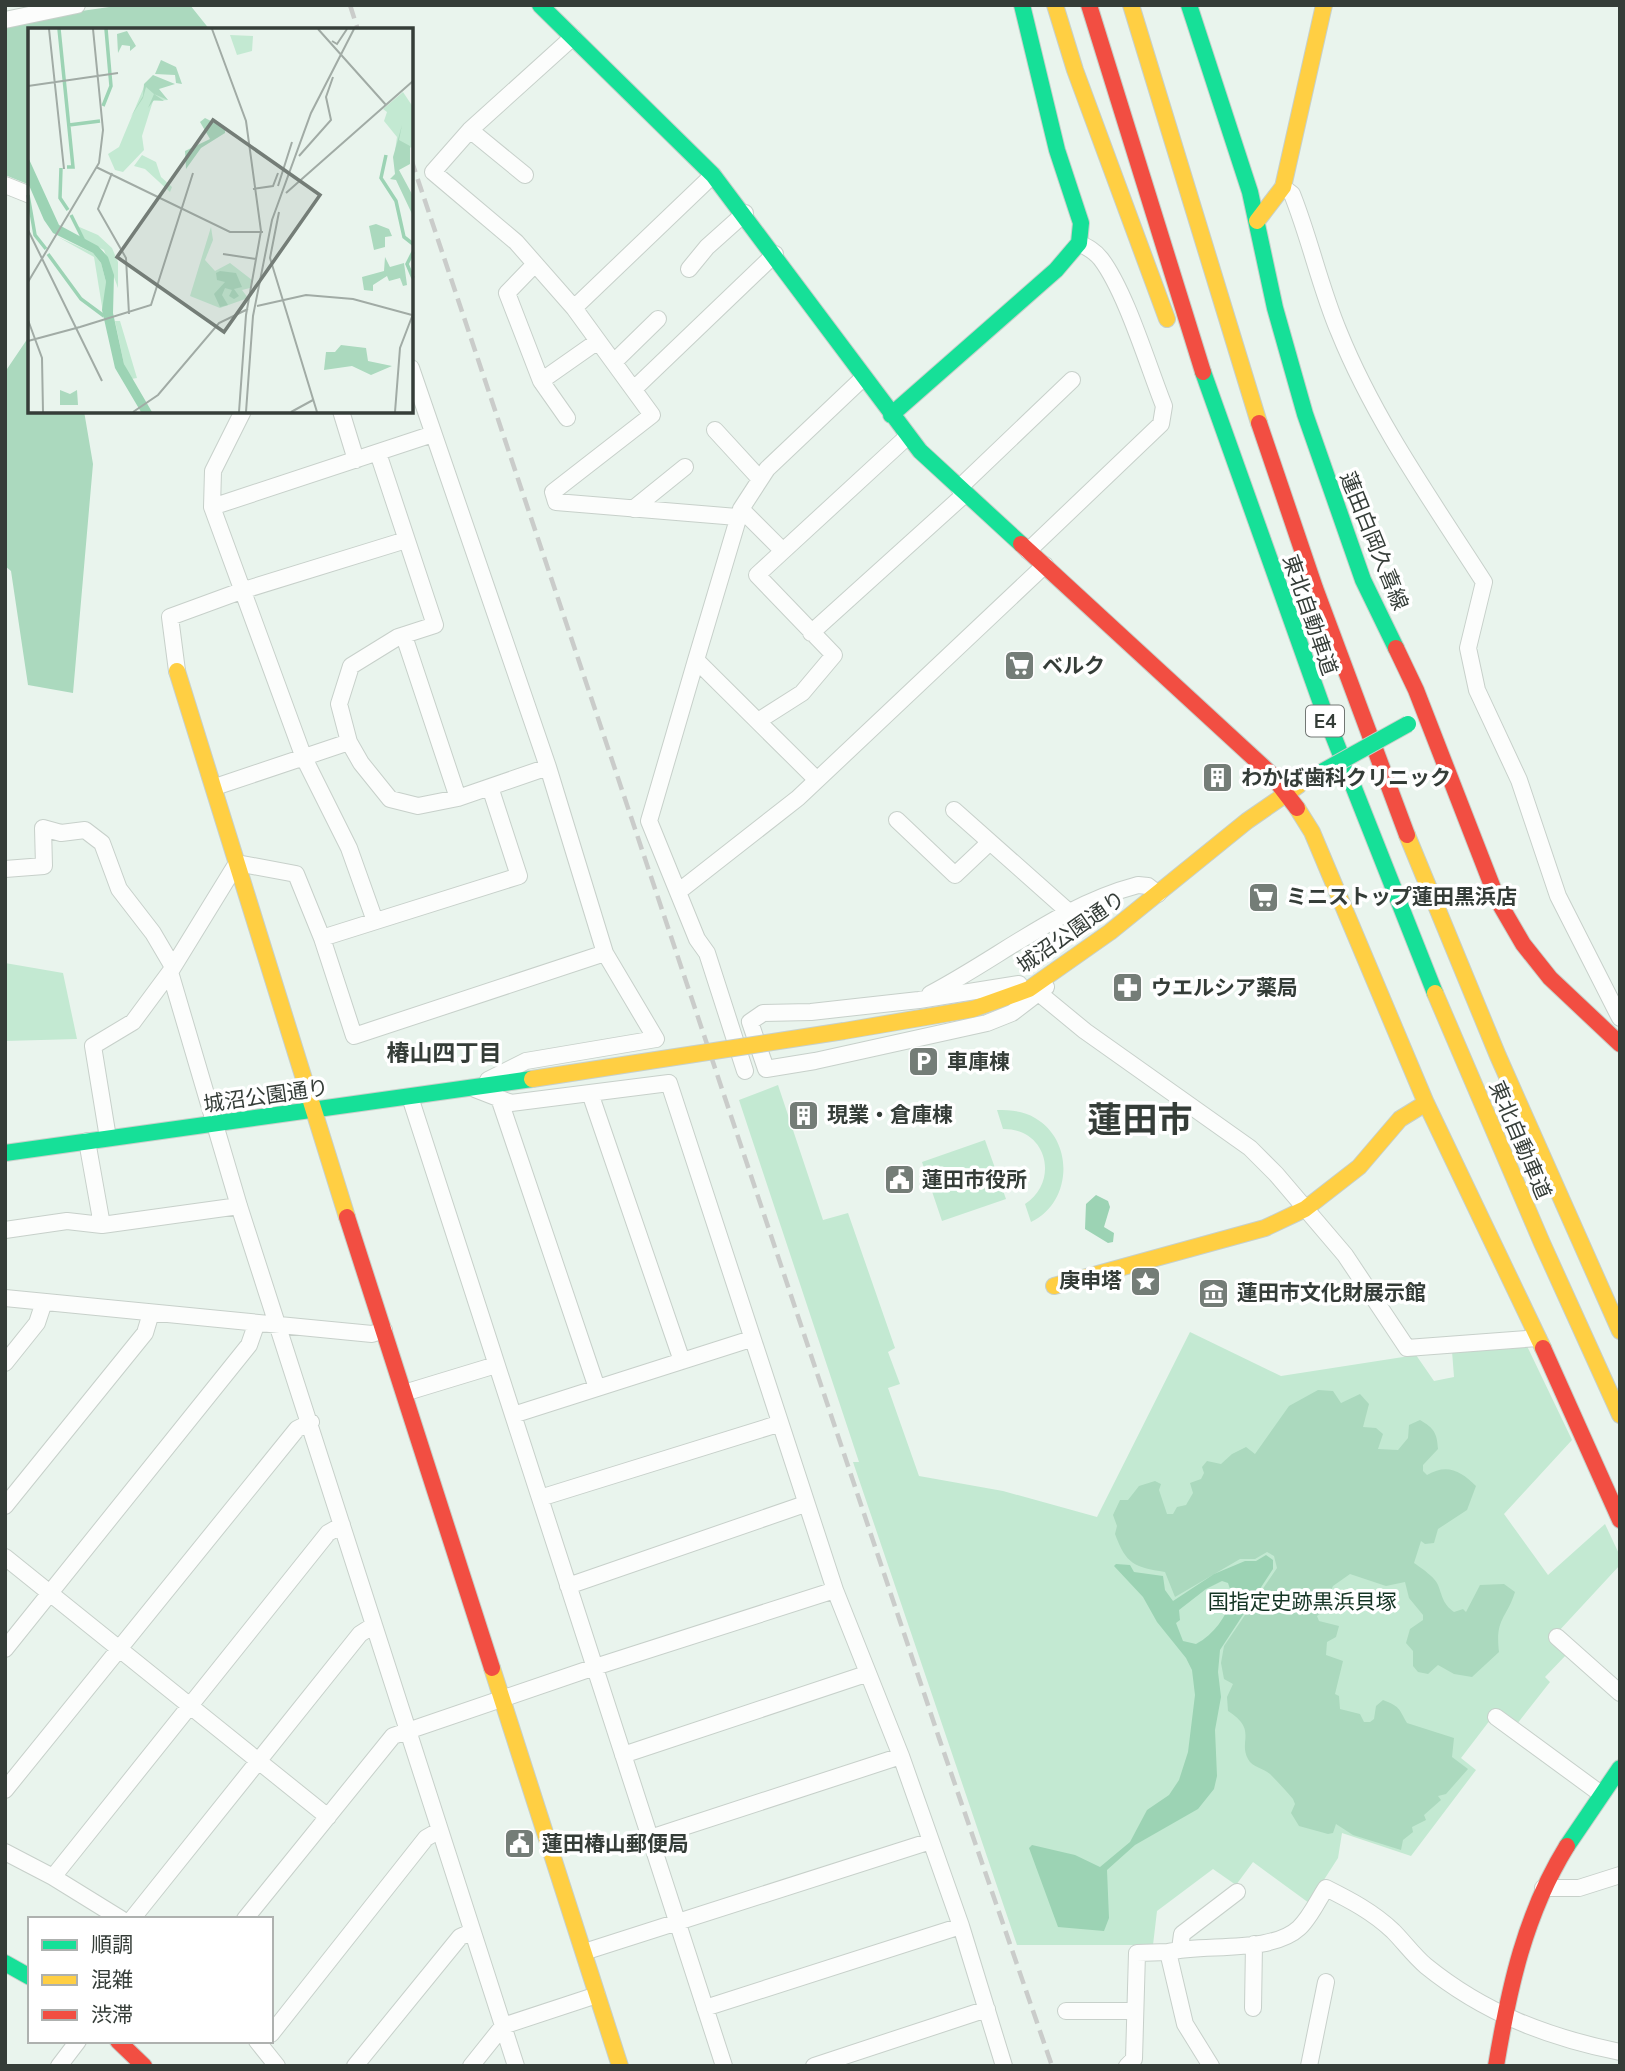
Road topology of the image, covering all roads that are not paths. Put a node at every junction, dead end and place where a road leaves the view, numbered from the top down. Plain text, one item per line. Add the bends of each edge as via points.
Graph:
1 (77, 5) edge
2 (540, 5) edge
3 (1022, 5) edge
4 (1055, 5) edge
5 (1089, 5) edge
6 (1130, 5) edge
7 (1189, 5) edge
8 (1324, 5) edge
9 (5, 20) edge
10 (573, 37) junction
11 (470, 130) junction
12 (525, 175) dead end
13 (713, 175) junction
14 (5, 185) edge
15 (1283, 187) junction
16 (28, 194) edge
17 (745, 213) junction
18 (1257, 221) junction
19 (1079, 243) junction
20 (775, 254) junction
21 (535, 264) junction
22 (689, 269) dead end
23 (574, 308) junction
24 (658, 319) dead end
25 (598, 341) junction
26 (614, 362) junction
27 (413, 374) edge
28 (863, 378) junction
29 (1072, 380) dead end
30 (541, 381) junction
31 (634, 388) junction
32 (242, 413) edge
33 (342, 413) edge
34 (891, 415) junction
35 (567, 418) dead end
36 (715, 430) dead end
37 (433, 434) junction
38 (908, 436) junction
39 (378, 453) junction
40 (356, 460) junction
41 (685, 467) dead end
42 (760, 479) junction
43 (1242, 485) junction
44 (962, 491) junction
45 (212, 507) junction
46 (632, 509) junction
47 (739, 513) junction
48 (407, 540) junction
49 (782, 550) junction
50 (1028, 551) junction
51 (1045, 565) junction
52 (242, 591) junction
53 (811, 634) junction
54 (404, 636) junction
55 (696, 660) junction
56 (177, 671) joint
57 (1426, 714) junction
58 (758, 721) junction
59 (349, 742) junction
60 (304, 758) junction
61 (548, 767) junction
62 (817, 780) junction
63 (215, 787) junction
64 (491, 787) junction
65 (1286, 792) junction
66 (458, 798) junction
67 (954, 810) dead end
68 (897, 820) dead end
69 (990, 842) junction
70 (237, 863) junction
71 (5, 869) edge
72 (678, 892) junction
73 (1158, 894) junction
74 (1070, 913) junction
75 (375, 921) junction
76 (322, 938) junction
77 (1083, 952) junction
78 (605, 953) junction
79 (171, 969) junction
80 (1049, 976) junction
81 (1040, 994) junction
82 (919, 1000) junction
83 (1620, 1018) edge
84 (1615, 1040) edge
85 (745, 1071) dead end
86 (472, 1088) junction
87 (590, 1093) junction
88 (410, 1097) junction
89 (499, 1098) junction
90 (1426, 1103) junction
91 (313, 1110) junction
92 (215, 1124) junction
93 (108, 1138) junction
94 (87, 1142) junction
95 (5, 1153) edge
96 (239, 1206) junction
97 (1305, 1209) junction
98 (102, 1225) junction
99 (5, 1230) edge
100 (1054, 1286) dead end
101 (5, 1298) edge
102 (44, 1302) junction
103 (151, 1313) junction
104 (256, 1325) junction
105 (278, 1326) junction
106 (384, 1330) junction
107 (1620, 1331) edge
108 (1538, 1338) junction
109 (751, 1339) junction
110 (682, 1361) junction
111 (5, 1363) edge
112 (496, 1365) junction
113 (597, 1388) junction
114 (404, 1392) junction
115 (513, 1415) junction
116 (1620, 1415) edge
117 (311, 1422) junction
118 (778, 1424) junction
119 (540, 1498) junction
120 (805, 1504) junction
121 (5, 1506) edge
122 (1620, 1520) edge
123 (342, 1525) junction
124 (5, 1557) edge
125 (568, 1586) junction
126 (835, 1591) junction
127 (50, 1593) junction
128 (374, 1625) junction
129 (1557, 1637) dead end
130 (5, 1649) edge
131 (118, 1649) junction
132 (595, 1667) junction
133 (866, 1674) junction
134 (1620, 1693) edge
135 (502, 1699) junction
136 (189, 1705) junction
137 (1496, 1717) dead end
138 (408, 1729) junction
139 (623, 1755) junction
140 (901, 1756) junction
141 (258, 1761) junction
142 (1620, 1768) edge
143 (5, 1790) edge
144 (1601, 1794) junction
145 (328, 1817) junction
146 (440, 1830) junction
147 (650, 1838) junction
148 (931, 1841) junction
149 (5, 1852) edge
150 (1620, 1875) edge
151 (53, 1877) junction
152 (1543, 1888) junction
153 (1237, 1892) dead end
154 (118, 1917) edge
155 (134, 1917) edge
156 (247, 1917) edge
157 (677, 1922) junction
158 (961, 1926) junction
159 (471, 1932) junction
160 (1254, 1944) junction
161 (1174, 1951) junction
162 (584, 1952) junction
163 (5, 1964) edge
164 (28, 1977) edge
165 (1326, 1982) dead end
166 (597, 1995) junction
167 (705, 2008) junction
168 (1253, 2008) dead end
169 (987, 2009) junction
170 (1066, 2011) dead end
171 (1134, 2011) junction
172 (1504, 2017) junction
173 (503, 2026) junction
174 (273, 2030) edge
175 (76, 2043) edge
176 (265, 2043) edge
177 (137, 2047) edge
178 (1620, 2052) edge
179 (58, 2066) edge
180 (144, 2066) edge
181 (277, 2066) edge
182 (355, 2066) edge
183 (471, 2066) edge
184 (516, 2066) edge
185 (620, 2066) edge
186 (724, 2066) edge
187 (814, 2066) edge
188 (1004, 2066) edge
189 (1127, 2066) edge
190 (1212, 2066) edge
191 (1310, 2066) edge
192 (1496, 2066) edge

1 - 9 street
2 - 10 main road
3 - 19 main road via 1057,150 1081,223
4 - 43 main road via 1169,326
5 - 43 main road, 東北自動車道 / E4 via 1149,206
6 - 107 main road, 東北自動車道 / E4 via 1188,205 1321,604 1439,912
7 - 18 main road, 蓮田白岡久喜線
8 - 15 main road
10 - 11 street
10 - 13 main road
11 - 12 street
11 - 21 street via 433,172 516,242
13 - 17 main road
13 - 23 street
14 - 16 street
15 - 18 main road
15 - 83 street via 1293,194 1339,331 1360,377 1394,440 1484,582 1468,648 1477,690 1519,780 1558,896
17 - 20 main road
17 - 22 street
18 - 57 main road, 蓮田白岡久喜線 via 1285,346 1336,509 1363,580
19 - 34 main road via 1056,270
19 - 50 street via 1102,259 1164,415 1161,424
20 - 28 main road
20 - 31 street
21 - 23 street
21 - 30 street via 507,293
23 - 25 street
24 - 26 street
25 - 26 street
25 - 30 street
26 - 31 street
27 - 37 street
28 - 34 main road
28 - 42 street
29 - 44 street
30 - 35 street
31 - 46 street via 652,415 552,492 556,502
32 - 45 street via 213,471
33 - 40 street
34 - 38 main road
36 - 42 street
37 - 39 street
37 - 61 street
38 - 44 main road
38 - 49 street
39 - 40 street
39 - 48 street
40 - 45 street
41 - 46 street
42 - 47 street
43 - 116 main road, 東北自動車道 / E4 via 1315,695 1419,956 1545,1253
44 - 50 main road
44 - 53 street
45 - 52 street
46 - 47 street
47 - 49 street
47 - 55 street
48 - 52 street
48 - 54 street via 435,625
49 - 53 street via 757,575
50 - 51 main road
51 - 62 street
51 - 65 main road
52 - 56 street via 170,617
52 - 60 street
53 - 58 street via 834,656 802,692
54 - 59 street via 351,666 339,704
54 - 66 street
55 - 58 street
55 - 72 street via 649,821
56 - 63 main road
57 - 65 main road, 城沼公園通り, bridge
57 - 84 main road, 蓮田白岡久喜線 via 1488,879 1509,921 1549,978
58 - 62 street
59 - 60 street
59 - 66 street via 390,799 418,806
60 - 63 street
60 - 75 street via 349,848
61 - 64 street
61 - 78 street
62 - 72 street
63 - 70 main road
64 - 66 street
64 - 75 street via 519,876
65 - 73 main road, 城沼公園通り
65 - 90 main road via 1312,832
67 - 69 street
68 - 69 street via 954,875
69 - 74 street
70 - 76 street via 296,874
70 - 79 street
70 - 91 main road
71 - 79 street via 44,866 43,828 61,833 85,830 102,843 119,889 153,933
72 - 85 street via 707,953
73 - 74 street via 1138,885
73 - 77 main road, 城沼公園通り
74 - 82 street
75 - 76 street
76 - 78 street via 354,1037
77 - 80 main road, 城沼公園通り
77 - 81 street
78 - 86 street via 656,1039 526,1061
79 - 92 street
79 - 93 street via 133,1022 93,1046
80 - 82 street
80 - 86 main road, 城沼公園通り, bridge via 1006,999 973,1009
81 - 82 street via 988,1023 766,1069 750,1022 763,1013
81 - 97 street via 1250,1148
83 - 84 street
86 - 88 main road, 城沼公園通り
86 - 89 street
87 - 89 street via 511,1103
87 - 109 street via 668,1083
87 - 110 street
88 - 91 main road, 城沼公園通り
88 - 112 street
89 - 113 street
90 - 97 main road via 1400,1119 1359,1167
90 - 108 main road
91 - 92 main road, 城沼公園通り
91 - 106 main road
92 - 93 main road, 城沼公園通り
92 - 96 street
93 - 94 main road, 城沼公園通り
94 - 95 main road, 城沼公園通り
94 - 98 street
96 - 98 street
96 - 105 street
97 - 100 main road via 1265,1228
97 - 108 street via 1345,1255 1407,1348
98 - 99 street via 67,1221
101 - 102 street
102 - 103 street
102 - 111 street via 37,1323
103 - 104 street
103 - 121 street via 145,1333
104 - 105 street
104 - 127 street via 249,1345
105 - 106 street via 372,1334
105 - 117 street
106 - 114 main road
108 - 122 main road
109 - 110 street
109 - 118 street
110 - 113 street
112 - 114 street
112 - 115 street
113 - 115 street
114 - 135 main road
115 - 119 street
117 - 123 street
117 - 131 street via 297,1429
118 - 119 street
118 - 120 street
119 - 125 street
120 - 125 street
120 - 126 street
123 - 128 street
123 - 136 street via 328,1533
124 - 127 street
125 - 132 street
126 - 132 street
126 - 133 street
127 - 130 street
127 - 131 street
128 - 138 street
128 - 141 street via 360,1634
129 - 134 street
131 - 136 street
131 - 143 street
132 - 135 street
132 - 139 street
133 - 139 street
133 - 140 street
135 - 138 street
135 - 162 main road
136 - 141 street
136 - 151 street
137 - 144 street
138 - 145 street via 393,1736
138 - 146 street
139 - 147 street
140 - 147 street
140 - 148 street
141 - 145 street
141 - 155 street
142 - 144 main road
144 - 152 main road
145 - 156 street
146 - 159 street
146 - 174 street via 426,1838
147 - 157 street
148 - 157 street
148 - 158 street
149 - 151 street
150 - 152 street via 1579,1888
151 - 154 street
152 - 172 main road
153 - 161 street via 1182,1934
157 - 162 street
157 - 167 street
158 - 167 street
158 - 169 street
159 - 173 street
159 - 182 street via 460,1937
160 - 161 street
160 - 168 street
160 - 172 street via 1291,1935 1326,1888 1367,1909 1423,1964
161 - 171 street via 1137,1953
161 - 190 street via 1185,2024
162 - 166 main road
163 - 164 main road
165 - 191 street
166 - 173 street
166 - 185 main road
167 - 186 street
169 - 187 street
169 - 188 street
170 - 171 street
171 - 189 street via 1134,2059
172 - 178 street via 1568,2041
172 - 192 main road
173 - 183 street
173 - 184 street
175 - 179 street
176 - 181 street
177 - 180 main road

